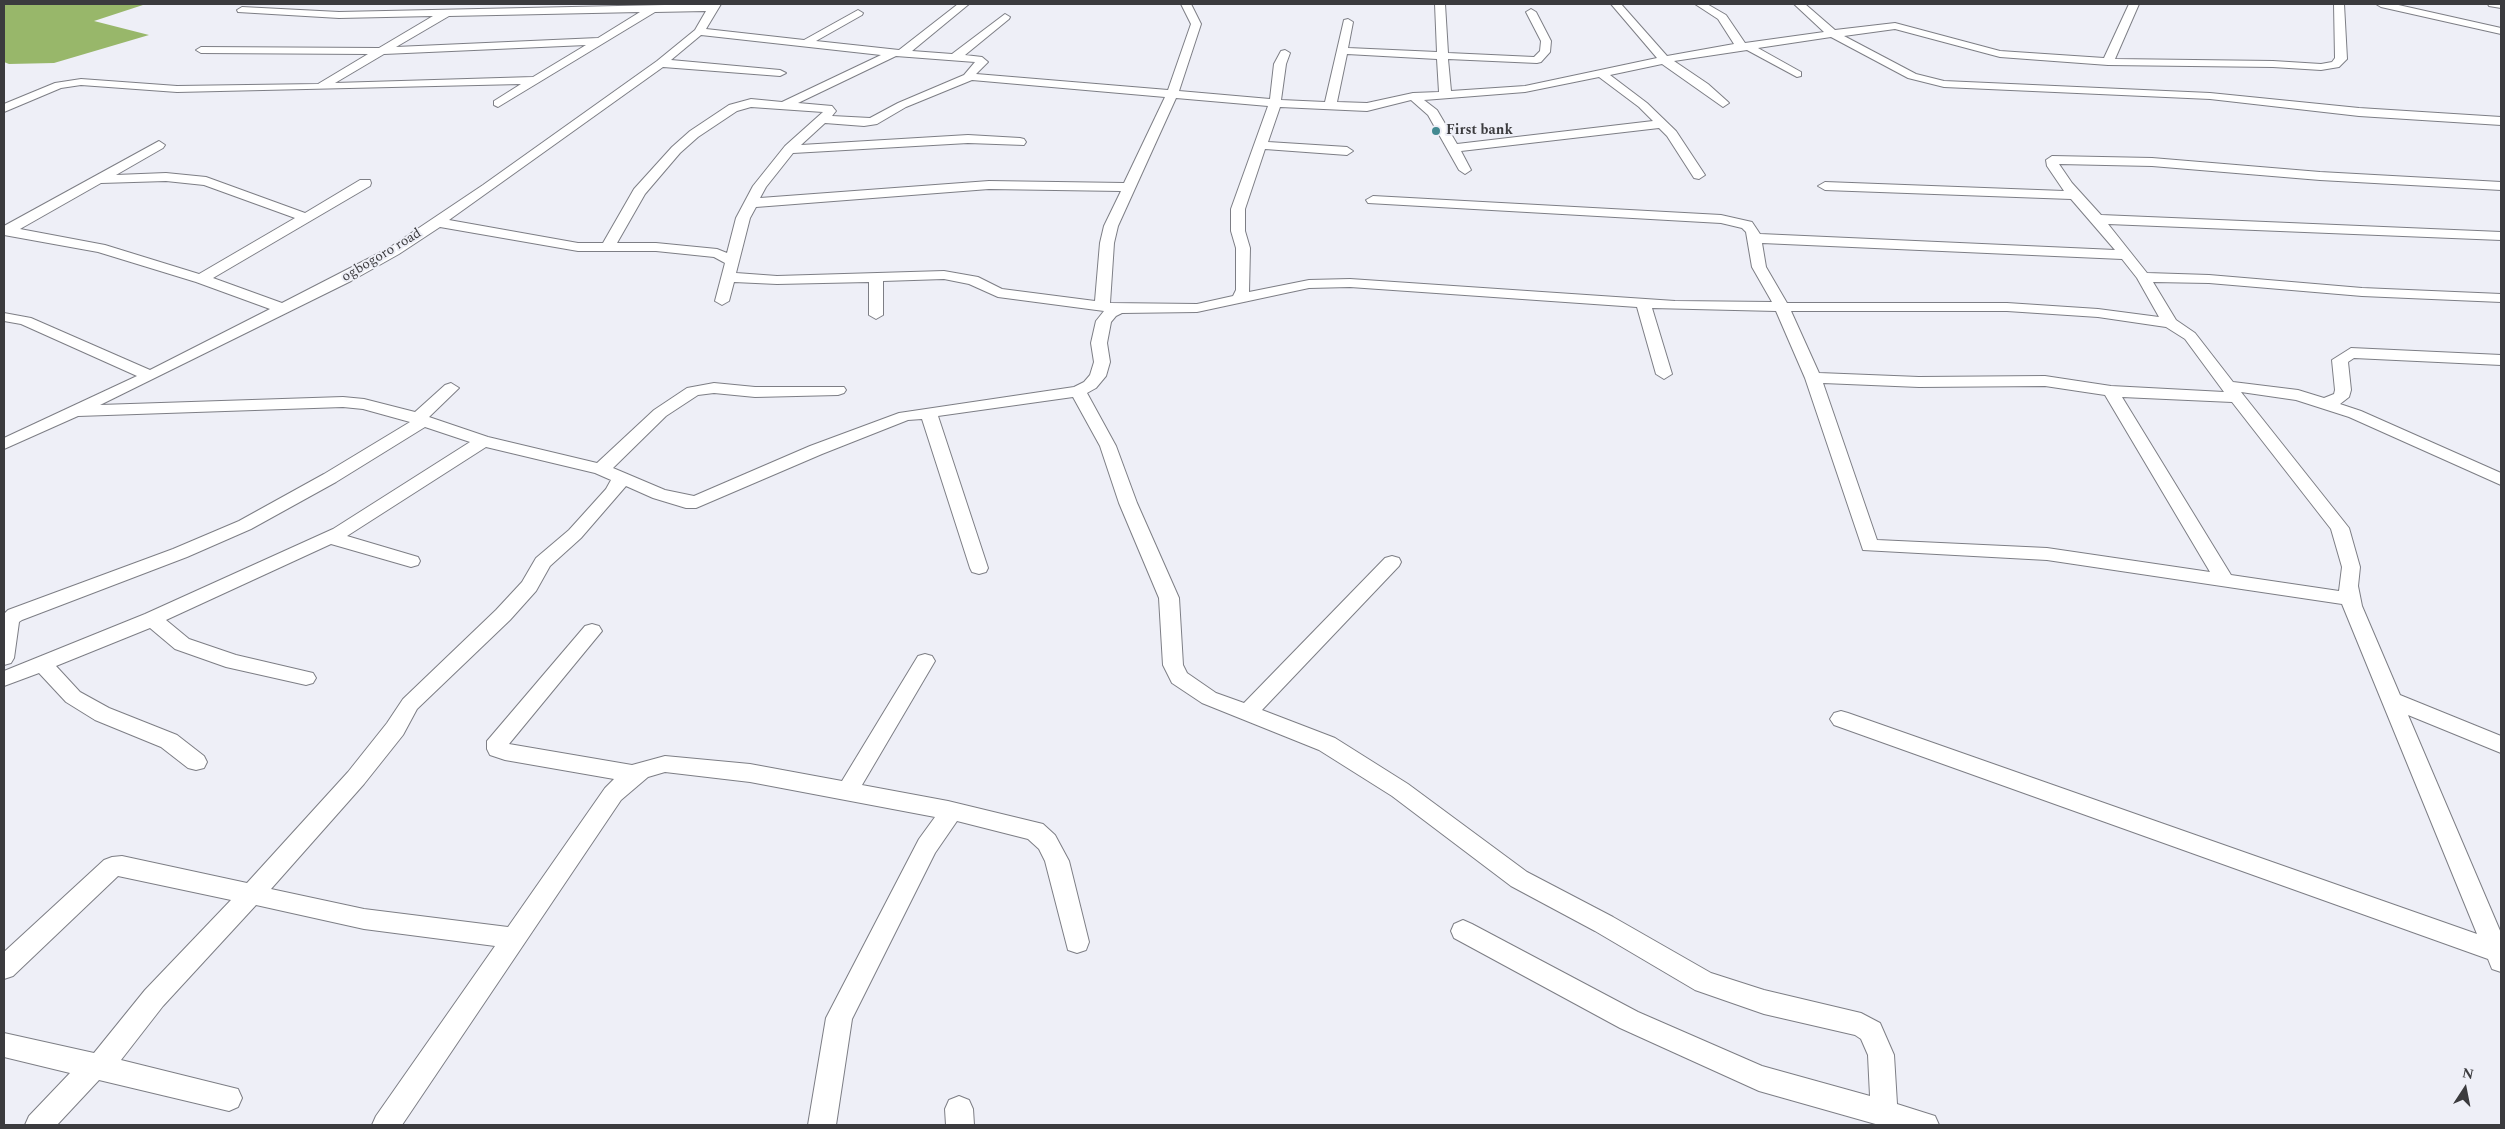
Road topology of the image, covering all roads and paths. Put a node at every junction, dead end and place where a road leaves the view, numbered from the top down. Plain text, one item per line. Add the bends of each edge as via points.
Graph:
1 (463, 4) edge
2 (964, 4) edge
3 (1186, 4) edge
4 (1440, 4) edge
5 (1616, 4) edge
6 (1700, 4) edge
7 (1799, 4) edge
8 (2134, 4) edge
9 (2340, 4) edge
10 (2381, 4) edge
11 (2493, 4) edge
12 (2501, 4) edge
13 (715, 6) edge
14 (653, 9) junction
15 (242, 10) dead end
16 (1530, 12) dead end
17 (858, 13) dead end
18 (445, 14) junction
19 (1005, 17) dead end
20 (1348, 22) dead end
21 (2501, 31) edge
22 (700, 32) junction
23 (1833, 34) junction
24 (600, 41) junction
25 (806, 44) junction
26 (1746, 47) junction
27 (386, 49) junction
28 (201, 50) dead end
29 (1342, 51) junction
30 (898, 53) junction
31 (1285, 53) dead end
32 (1443, 56) junction
33 (954, 57) junction
34 (1664, 60) junction
35 (2108, 62) junction
36 (661, 64) junction
37 (780, 73) dead end
38 (1602, 74) junction
39 (1797, 74) dead end
40 (971, 76) junction
41 (536, 80) junction
42 (320, 87) junction
43 (1173, 92) junction
44 (1445, 93) junction
45 (1414, 96) junction
46 (498, 103) dead end
47 (1275, 103) junction
48 (1724, 103) dead end
49 (786, 106) junction
50 (1330, 106) junction
51 (4, 108) edge
52 (822, 119) junction
53 (2501, 121) edge
54 (1662, 124) junction
55 (1020, 142) dead end
56 (159, 145) dead end
57 (1260, 145) junction
58 (1454, 148) junction
59 (789, 149) junction
60 (1347, 151) dead end
61 (1465, 170) dead end
62 (1699, 175) dead end
63 (96, 179) junction
64 (365, 183) dead end
65 (1825, 186) dead end
66 (2501, 186) edge
67 (1128, 187) junction
68 (2075, 195) junction
69 (1373, 200) dead end
70 (751, 203) junction
71 (304, 218) junction
72 (2097, 219) junction
73 (437, 222) junction
74 (5, 230) edge
75 (2501, 236) edge
76 (1754, 238) junction
77 (607, 248) junction
78 (2124, 255) junction
79 (732, 261) junction
80 (876, 276) junction
81 (728, 277) junction
82 (2143, 277) junction
83 (201, 279) junction
84 (2501, 298) edge
85 (1238, 300) junction
86 (722, 301) dead end
87 (1643, 303) junction
88 (1102, 306) junction
89 (1782, 307) junction
90 (1120, 308) junction
91 (284, 309) junction
92 (876, 315) dead end
93 (4, 317) edge
94 (2170, 323) junction
95 (2501, 360) edge
96 (1664, 374) dead end
97 (150, 376) junction
98 (1813, 378) junction
99 (451, 388) dead end
100 (838, 390) dead end
101 (1078, 391) junction
102 (2111, 391) junction
103 (2232, 392) junction
104 (2325, 404) junction
105 (78, 411) junction
106 (928, 412) junction
107 (420, 420) junction
108 (483, 441) junction
109 (4, 444) edge
110 (601, 469) junction
111 (620, 476) junction
112 (2501, 480) edge
113 (329, 537) junction
114 (412, 561) dead end
115 (1392, 562) dead end
116 (979, 568) dead end
117 (2224, 579) junction
118 (2351, 599) junction
119 (152, 619) junction
120 (592, 631) dead end
121 (924, 661) dead end
122 (42, 663) junction
123 (5, 669) edge
124 (306, 678) dead end
125 (2392, 700) junction
126 (1247, 713) junction
127 (1841, 718) dead end
128 (2501, 745) edge
129 (196, 762) dead end
130 (635, 774) junction
131 (847, 792) junction
132 (952, 811) junction
133 (251, 895) junction
134 (1463, 931) dead end
135 (516, 938) junction
136 (1077, 942) dead end
137 (2499, 956) edge
138 (4, 968) edge
139 (4, 1045) edge
140 (97, 1065) junction
141 (229, 1098) dead end
142 (1884, 1114) junction
143 (39, 1125) edge
144 (386, 1125) edge
145 (822, 1125) edge
146 (1925, 1125) edge

1 - 18 street
2 - 30 street
3 - 43 street via 1196,24
4 - 32 street
5 - 34 street
6 - 26 street via 1722,17 1732,35
7 - 23 street
8 - 35 street
9 - 35 street via 2341,59 2335,65 2322,68 2273,64
10 - 21 street
11 - 12 street
13 - 14 street
13 - 22 street, ogbogoro road
14 - 18 street
14 - 24 street
15 - 18 street via 339,15
16 - 32 street via 1546,41 1541,58
17 - 25 street
18 - 27 street
19 - 33 street
20 - 29 street
22 - 25 street
22 - 36 street, ogbogoro road
23 - 26 street
23 - 35 street via 1895,26 1991,53
23 - 53 street via 1912,76 1944,84 2210,96 2359,112
24 - 27 street
24 - 41 street
25 - 30 street
26 - 34 street
26 - 39 street
27 - 28 street
27 - 42 street
29 - 32 street
29 - 50 street
30 - 33 street
30 - 49 street via 816,88
31 - 47 street via 1280,64
32 - 44 street
33 - 40 street via 982,62 969,74
34 - 38 street
34 - 48 street
36 - 37 street
36 - 73 street, ogbogoro road
38 - 44 street via 1525,89
38 - 54 street via 1632,95
40 - 43 street
40 - 52 street via 872,121
41 - 42 street
41 - 46 street
42 - 51 street via 177,89 81,82 58,85
43 - 47 street
43 - 67 street
44 - 45 street
45 - 50 street via 1379,106
45 - 58 street via 1433,113
47 - 50 street
47 - 57 street
49 - 52 street via 830,111
49 - 77 street via 742,104 694,134 639,192
52 - 59 street
54 - 58 street
54 - 62 street
55 - 59 street via 968,140
56 - 63 street
57 - 60 street
57 - 85 street via 1238,209 1243,290
58 - 61 street
59 - 70 street
63 - 71 street via 166,177 206,181
63 - 74 street
64 - 71 street
65 - 68 street
66 - 68 street via 2152,162 2052,160 2052,166
67 - 70 street via 998,184
67 - 88 street via 1108,235
68 - 72 street
69 - 76 street via 1721,219 1746,225
70 - 79 street via 743,218
71 - 83 street
72 - 75 street
72 - 78 street
73 - 77 street via 578,247
73 - 91 street, ogbogoro road via 394,251
74 - 83 street via 100,248
76 - 78 street
76 - 89 street via 1759,266
77 - 79 street via 689,249 717,253
78 - 82 street
79 - 81 street
80 - 81 street via 777,280
80 - 88 street via 961,277 998,293
80 - 92 street
81 - 86 street
82 - 84 street
82 - 94 street
83 - 91 street
85 - 87 street via 1309,284 1350,283
85 - 90 street via 1197,308
87 - 89 street
87 - 96 street
88 - 90 street
89 - 94 street via 2007,306
89 - 98 street
90 - 101 street via 1104,321 1099,343 1102,362 1098,376
91 - 97 street, ogbogoro road
93 - 97 street via 26,322
94 - 103 street via 2190,336
95 - 104 street via 2351,353 2340,360 2341,398
97 - 105 street, ogbogoro road
98 - 102 street via 1919,382 2045,381
98 - 117 street via 1870,546 2046,554
99 - 107 street
100 - 110 street via 755,392 714,388 693,391 660,413
101 - 106 street
101 - 126 street via 1108,446 1128,503 1169,598 1173,665 1179,678 1209,698
102 - 103 street
102 - 117 street
103 - 104 street via 2298,395
103 - 118 street via 2340,528 2351,567 2348,586
104 - 112 street via 2355,414
105 - 107 street via 343,402 364,404
105 - 109 street, ogbogoro road
106 - 111 street via 873,427 696,502 659,494
106 - 116 street
107 - 108 street
107 - 123 street via 330,478 245,525 180,553 22,611 10,620
108 - 110 street
108 - 113 street
110 - 111 street
111 - 133 street via 620,483 612,493 575,534 543,562 530,586 410,704 356,778
113 - 114 street
113 - 119 street
115 - 126 street
117 - 118 street
118 - 125 street via 2367,646
119 - 122 street
119 - 124 street via 182,644 233,662
120 - 130 street via 498,741 498,749
121 - 131 street
122 - 123 street
122 - 129 street via 73,697 102,714 169,741
125 - 128 street
125 - 137 street
126 - 142 street via 1327,744 1400,790 1519,879 1704,982 1764,1002 1860,1025 1871,1031 1881,1055
127 - 137 street
130 - 131 street via 665,764 750,773
130 - 135 street via 614,794
131 - 132 street
132 - 136 street via 1034,831 1047,842 1057,861
132 - 145 street via 927,846 839,1018
133 - 135 street via 364,919
133 - 138 street via 122,866 112,867
133 - 140 street via 154,998
134 - 142 street via 1629,1020 1759,1078
135 - 144 street
139 - 140 street
140 - 141 street
140 - 143 street
142 - 146 street

